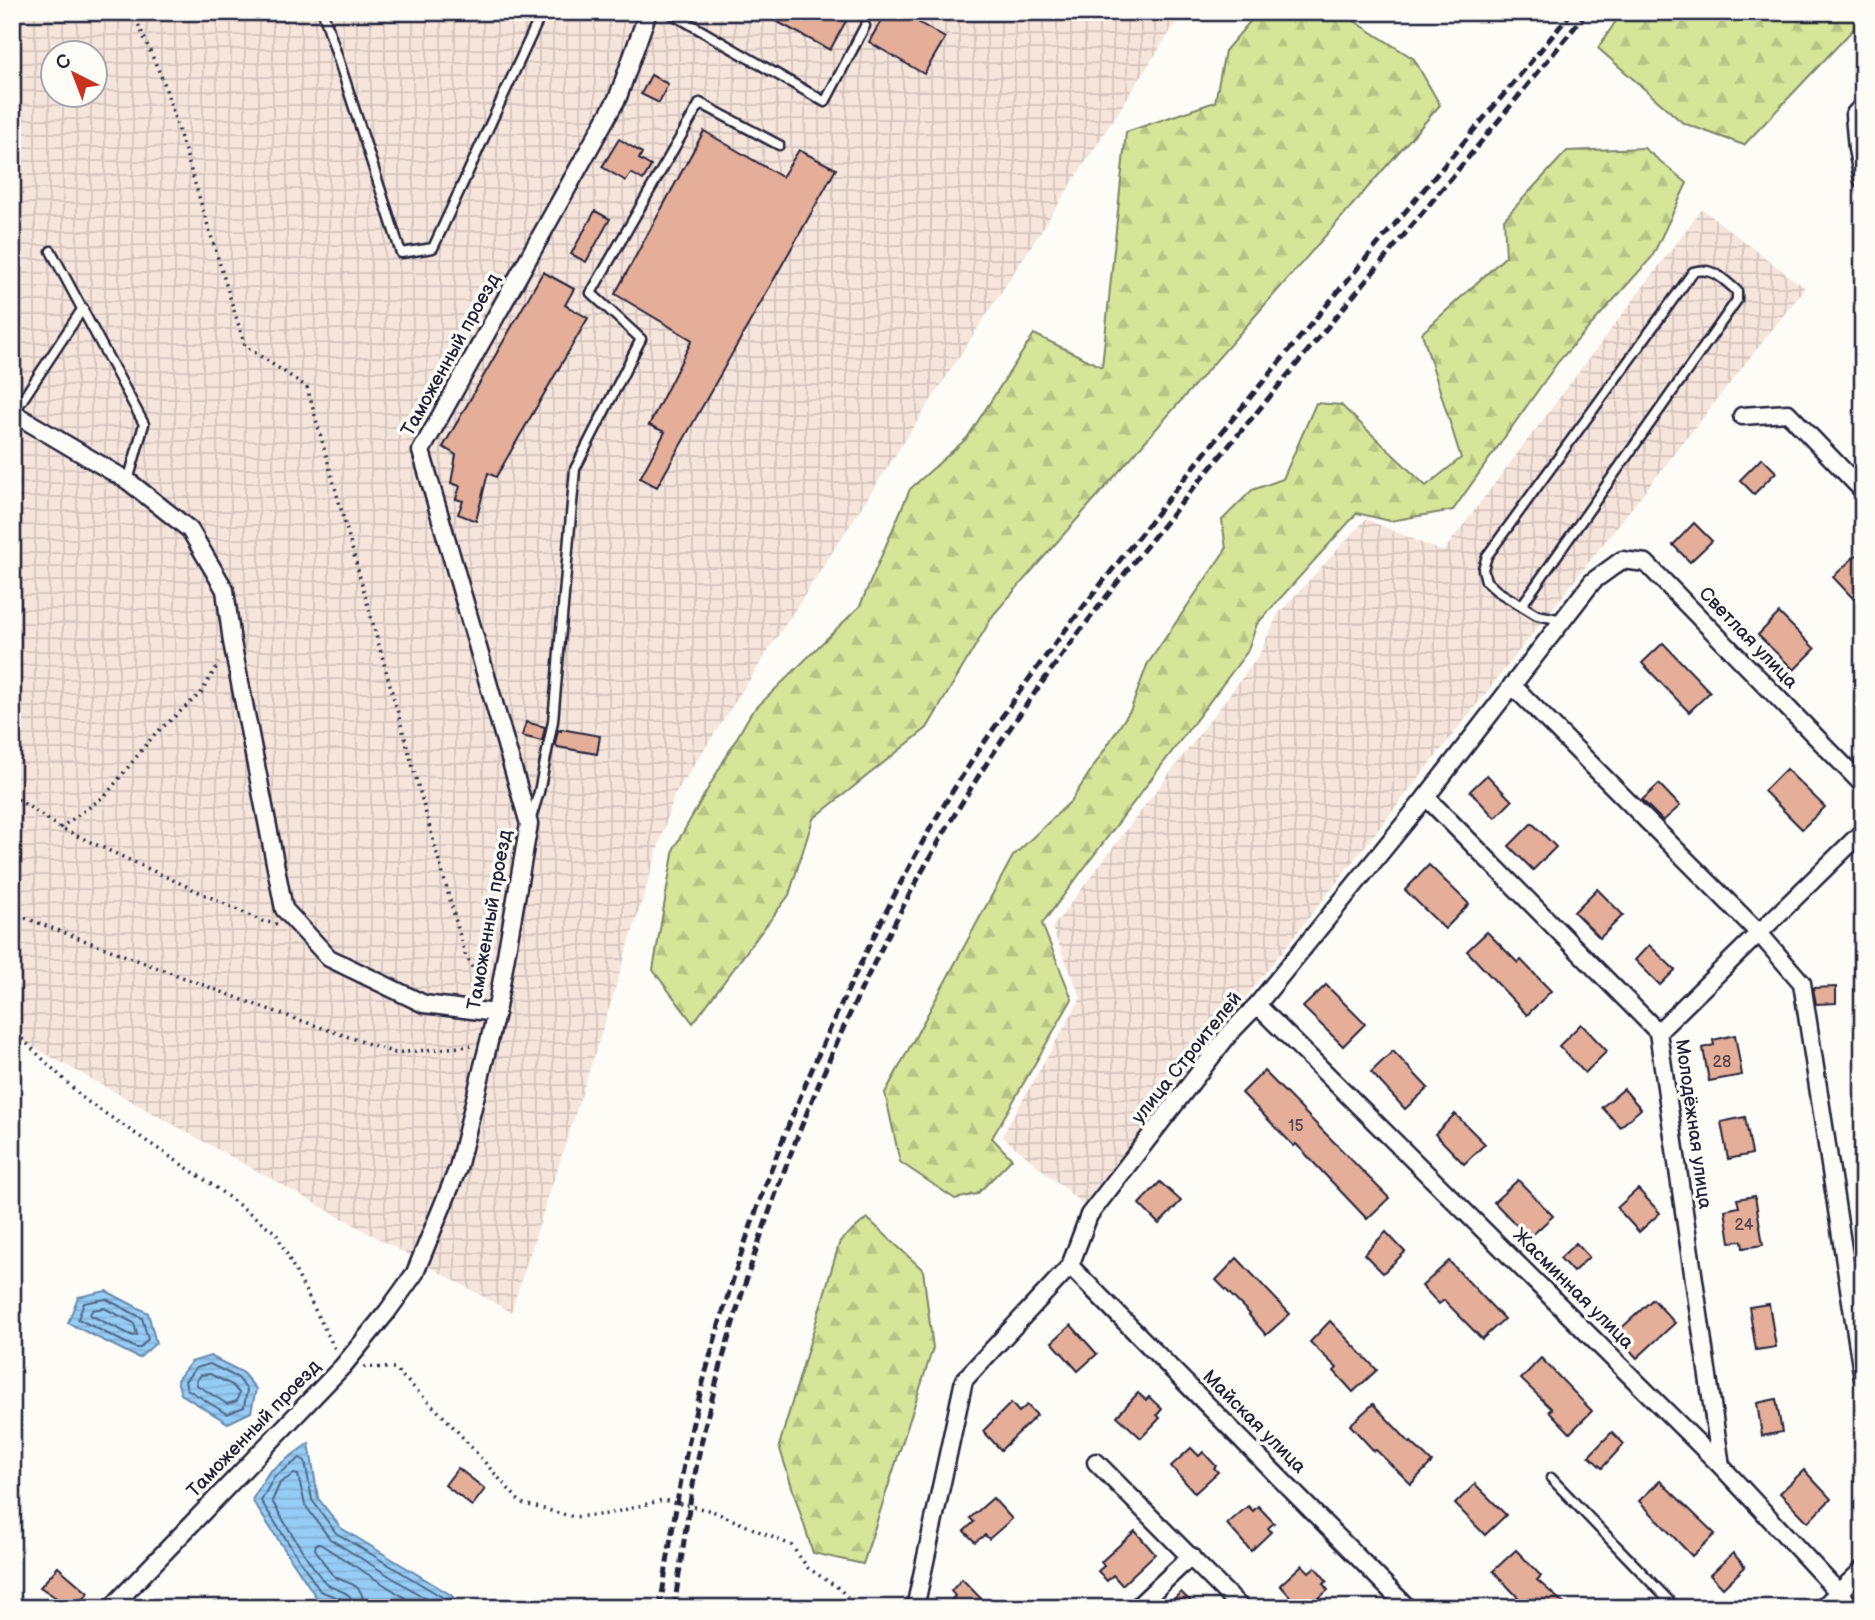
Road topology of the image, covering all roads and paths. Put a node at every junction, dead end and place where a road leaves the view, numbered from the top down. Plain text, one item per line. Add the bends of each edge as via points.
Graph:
1 (134, 12) edge
2 (323, 12) edge
3 (542, 12) edge
4 (648, 12) edge
5 (669, 12) edge
6 (865, 26) dead end
7 (1863, 105) edge
8 (779, 145) dead end
9 (1863, 180) edge
10 (51, 251) dead end
11 (83, 308) junction
12 (13, 414) edge
13 (1742, 416) dead end
14 (128, 481) junction
15 (1863, 491) edge
16 (1593, 581) joint
17 (1522, 605) junction
18 (1563, 620) junction
19 (232, 642) junction
20 (1512, 685) junction
21 (1863, 785) edge
22 (12, 795) edge
23 (1426, 797) junction
24 (529, 824) junction
25 (60, 828) junction
26 (1863, 831) edge
27 (12, 913) edge
28 (302, 929) junction
29 (1759, 932) junction
30 (1257, 1005) junction
31 (496, 1013) junction
32 (12, 1029) edge
33 (1658, 1031) junction
34 (487, 1045) junction
35 (1070, 1266) junction
36 (344, 1366) junction
37 (1863, 1379) edge
38 (1096, 1462) dead end
39 (1721, 1466) junction
40 (1551, 1478) dead end
41 (1191, 1556) junction
42 (1863, 1569) edge
43 (1838, 1592) junction
44 (111, 1608) edge
45 (856, 1608) edge
46 (915, 1608) edge
47 (1136, 1608) edge
48 (1241, 1608) edge
49 (1408, 1608) edge
50 (1676, 1608) edge
51 (1822, 1608) edge
52 (1853, 1608) edge

1 - 31 path via 164,83 245,346 307,387 465,954
2 - 3 lane via 401,253 433,248
4 - 24 street, Таможенный проезд via 618,97 421,451
5 - 6 lane via 825,102
7 - 9 street via 1854,115
8 - 24 lane via 700,103 591,293 641,339 575,469 553,722
10 - 11 lane
11 - 12 lane
11 - 14 lane via 144,424
12 - 14 street
13 - 15 street via 1788,413
14 - 19 street via 190,530 225,590
16 - 18 street, улица Строителей
16 - 21 street, Светлая улица via 1622,560 1646,563
17 - 17 lane via 1486,581 1487,556 1693,272 1716,273 1737,291 1737,300
17 - 18 lane via 1537,615
18 - 20 street, улица Строителей
19 - 25 path via 201,693 154,735 105,796
19 - 28 street via 284,909
20 - 23 street, улица Строителей
20 - 29 street
22 - 25 path
23 - 30 street, улица Строителей
23 - 33 street, Молодёжная улица
24 - 31 street, Таможенный проезд
25 - 28 path via 262,921
26 - 29 street
27 - 34 path via 395,1053
28 - 31 street via 329,958 424,1004
29 - 33 street
29 - 37 street via 1802,983
30 - 35 street, улица Строителей via 1229,1034 1089,1215
30 - 39 street, Жасминная улица
31 - 34 street, Таможенный проезд
32 - 36 path via 85,1100 276,1233
33 - 39 street, Молодёжная улица
34 - 36 street, Таможенный проезд via 458,1168 415,1273
35 - 46 street, улица Строителей via 964,1380
35 - 49 street, Майская улица
36 - 44 street, Таможенный проезд
36 - 45 path via 394,1368 449,1421 521,1503 574,1517 663,1500 712,1511 791,1545 808,1567 840,1589
38 - 41 street
39 - 43 street, Жасминная улица
40 - 50 lane
41 - 47 street
41 - 48 street
42 - 43 street
43 - 51 street
43 - 52 street, Жасминная улица

